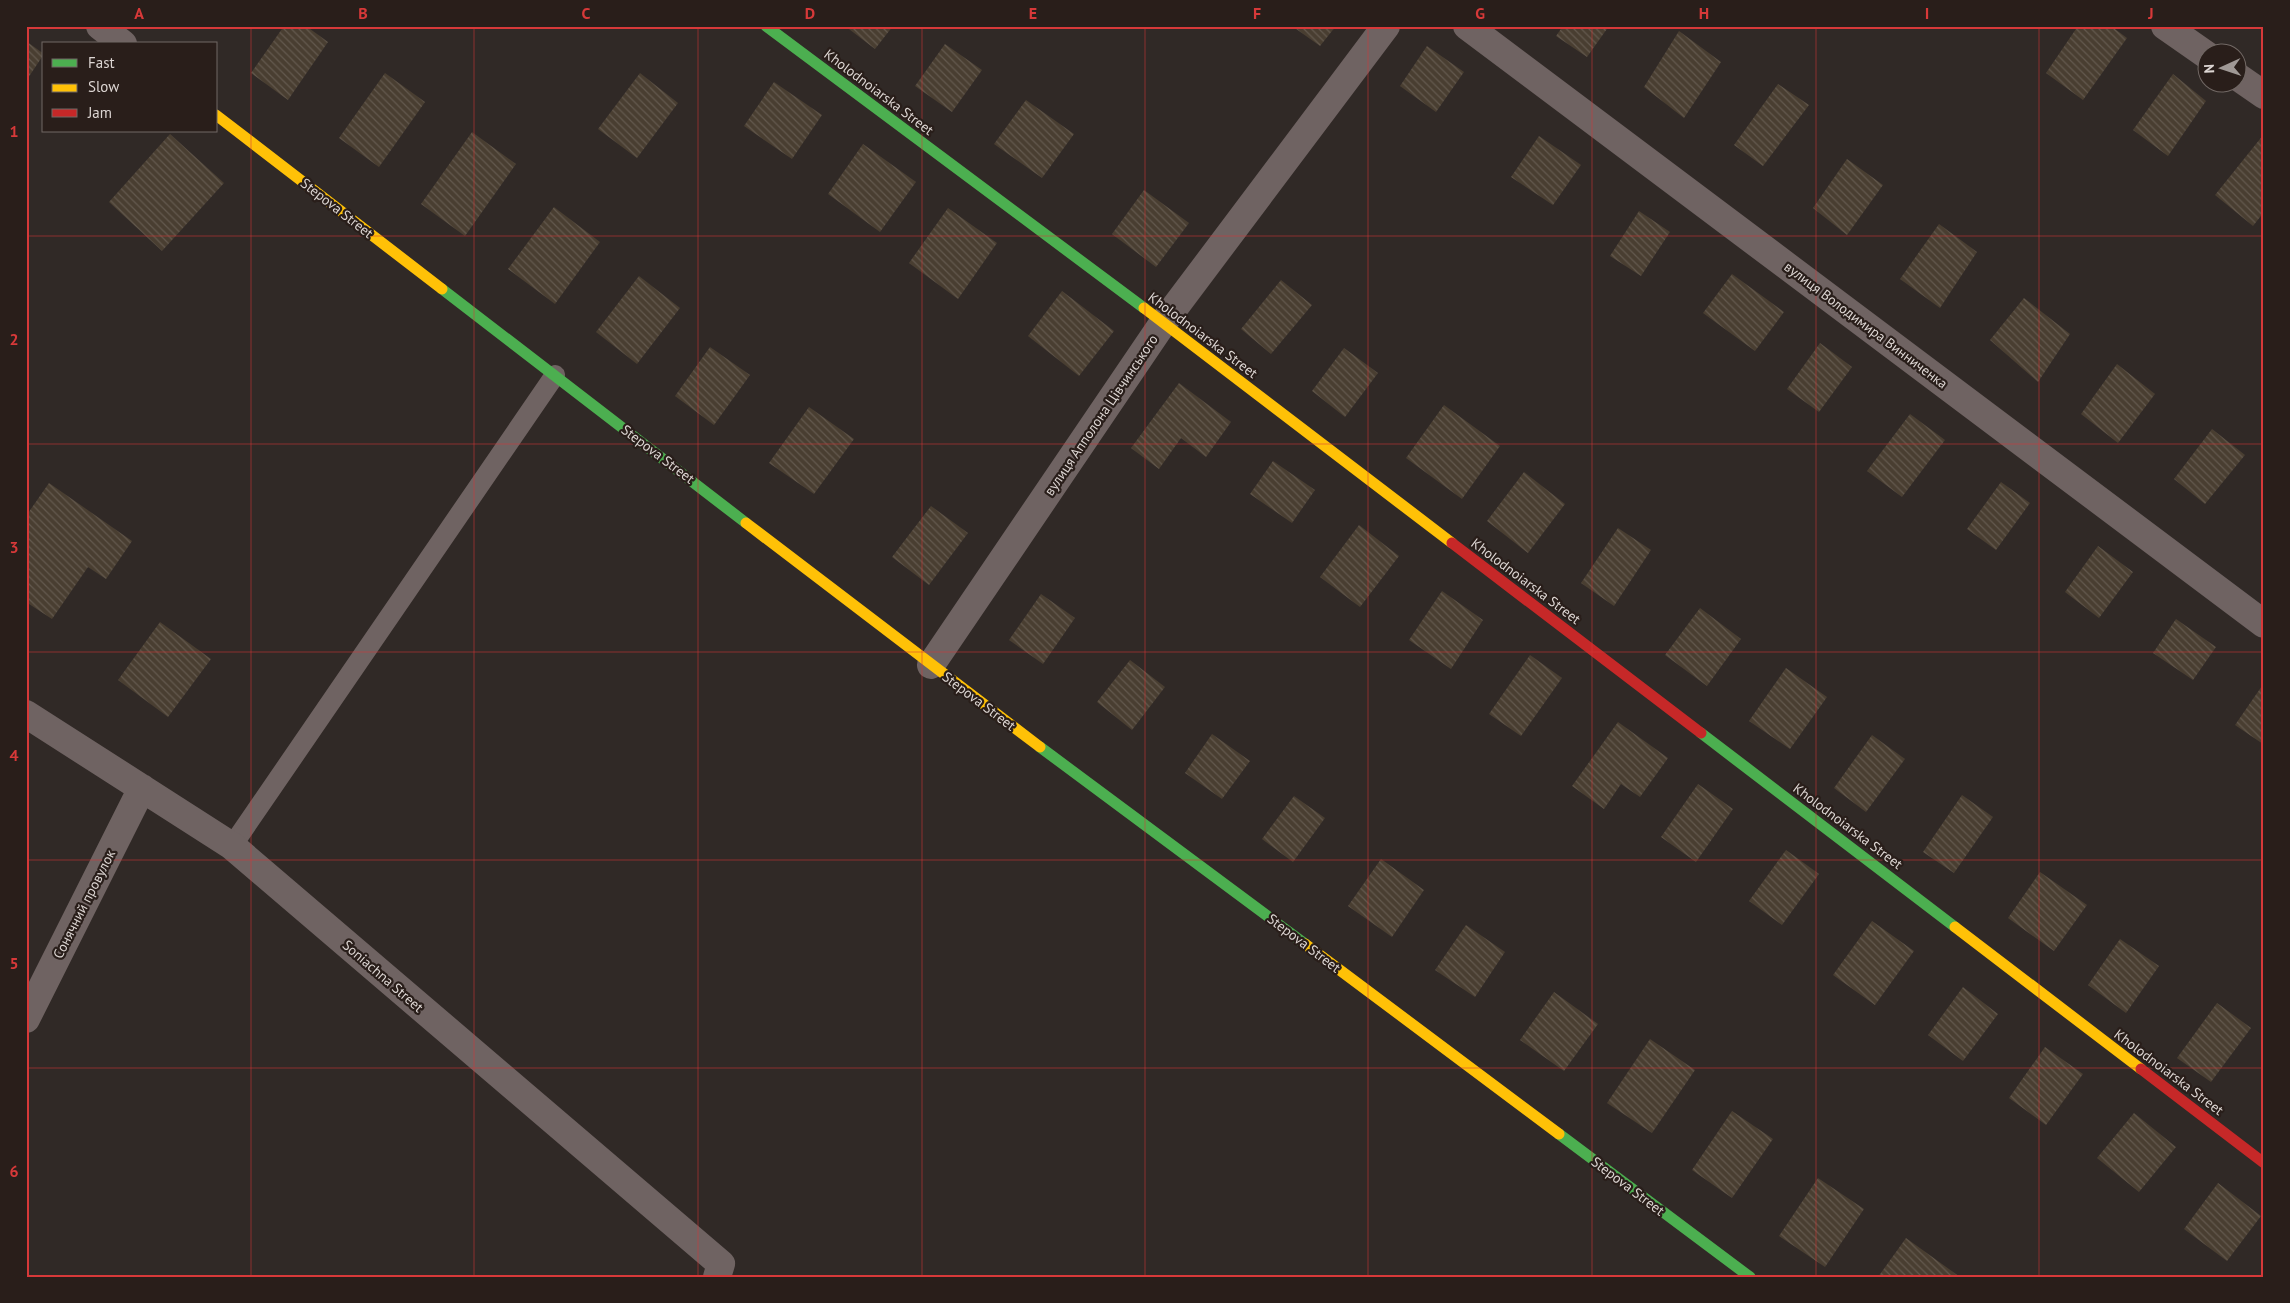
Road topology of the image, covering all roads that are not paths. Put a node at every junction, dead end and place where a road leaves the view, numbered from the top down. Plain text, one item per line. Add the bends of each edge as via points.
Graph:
1 (100, 26) edge
2 (766, 26) edge
3 (1386, 26) edge
4 (1467, 26) edge
5 (2165, 26) edge
6 (120, 42) edge
7 (2198, 49) edge
8 (2248, 84) edge
9 (2264, 95) edge
10 (218, 117) edge
11 (1163, 323) junction
12 (555, 375) junction
13 (2264, 624) edge
14 (931, 665) junction
15 (26, 714) edge
16 (142, 788) junction
17 (232, 846) junction
18 (26, 1019) edge
19 (2264, 1163) edge
20 (719, 1270) edge
21 (1750, 1277) edge

1 - 6 street
2 - 11 street, Kholodnoiarska Street
3 - 11 street, вулиця Апполона Цівчинського
4 - 13 street, вулиця Володимира Винниченка
5 - 7 street
8 - 9 street
10 - 12 street, Stepova Street
11 - 14 street, вулиця Апполона Цівчинського
11 - 19 street, Kholodnoiarska Street
12 - 14 street, Stepova Street
12 - 17 lane
14 - 21 street, Stepova Street
15 - 16 street, Soniachna Street
16 - 17 street, Soniachna Street
16 - 18 street, Сонячний провулок
17 - 20 street, Soniachna Street

